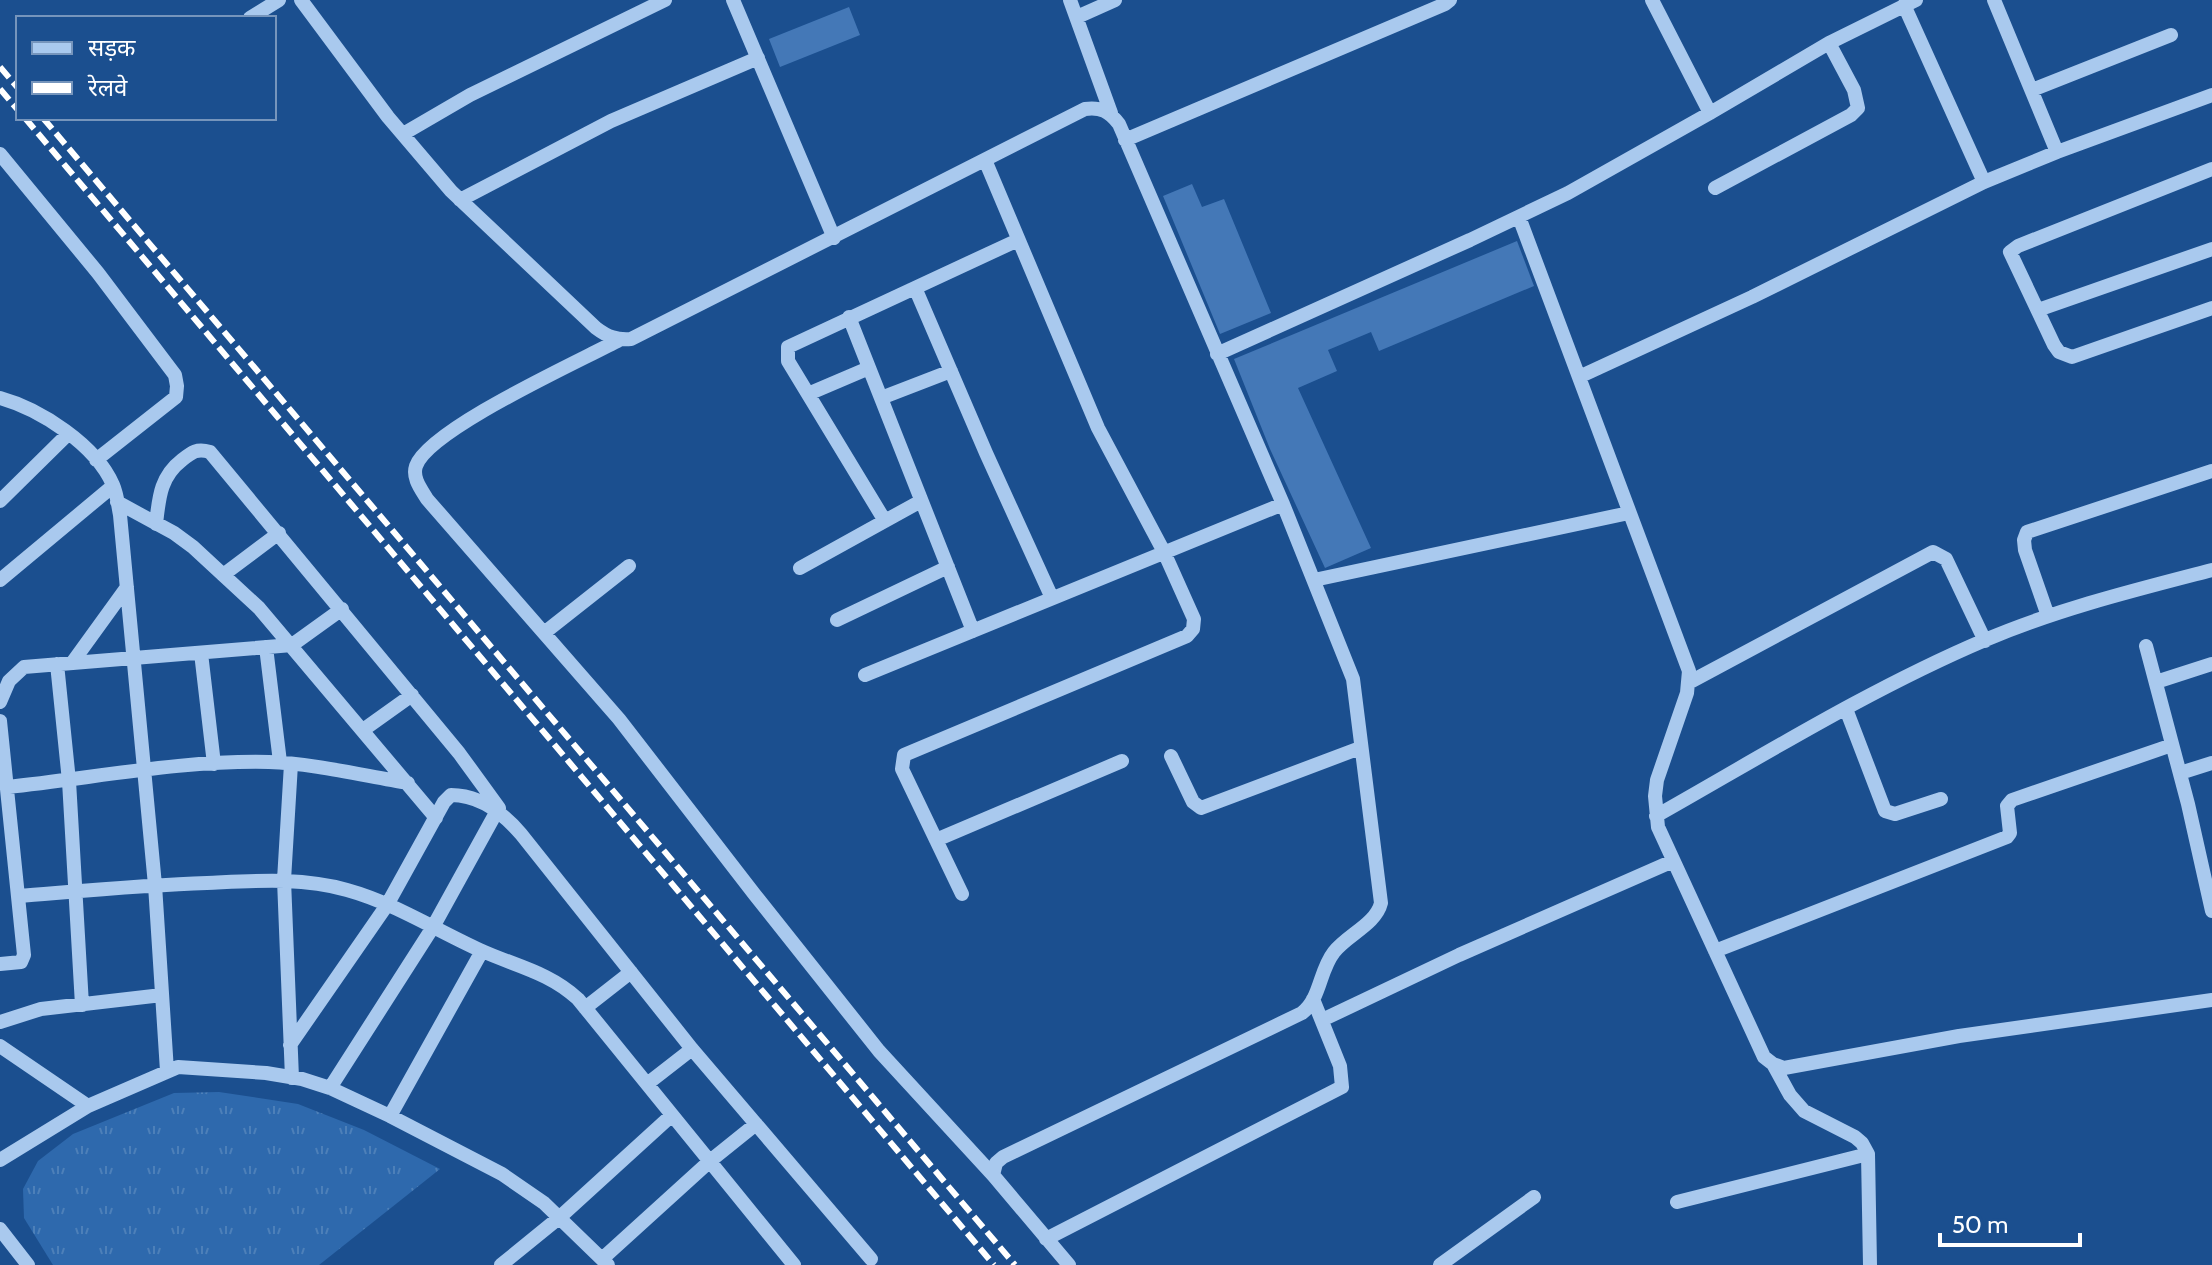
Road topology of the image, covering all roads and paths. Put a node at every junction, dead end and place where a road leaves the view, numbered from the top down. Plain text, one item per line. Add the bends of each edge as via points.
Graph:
1 (279, 0) edge
2 (301, 0) edge
3 (665, 0) edge
4 (733, 0) edge
5 (1070, 0) edge
6 (1115, 0) edge
7 (1450, 0) edge
8 (1652, 0) edge
9 (1994, 0) edge
10 (1910, 3) edge
11 (253, 16) edge
12 (1077, 17) junction
13 (2171, 35) dead end
14 (1829, 43) junction
15 (758, 58) junction
16 (2032, 90) junction
17 (2212, 95) edge
18 (1111, 113) junction
19 (1710, 113) junction
20 (403, 134) junction
21 (1125, 140) junction
22 (2057, 152) junction
23 (0, 154) edge
24 (985, 160) junction
25 (2212, 169) edge
26 (1984, 182) junction
27 (1715, 188) dead end
28 (460, 200) junction
29 (1519, 217) junction
30 (834, 238) junction
31 (1018, 240) junction
32 (2212, 249) edge
33 (916, 290) junction
34 (2212, 308) edge
35 (2038, 310) junction
36 (849, 317) junction
37 (619, 340) junction
38 (1217, 354) junction
39 (869, 368) junction
40 (951, 371) junction
41 (1581, 376) junction
42 (808, 394) junction
43 (0, 398) edge
44 (881, 398) junction
45 (68, 434) junction
46 (96, 460) junction
47 (2212, 471) edge
48 (113, 486) junction
49 (0, 501) edge
50 (921, 501) junction
51 (117, 502) junction
52 (1283, 504) junction
53 (1629, 513) junction
54 (885, 521) junction
55 (156, 524) junction
56 (279, 533) junction
57 (1164, 552) junction
58 (629, 566) dead end
59 (948, 567) junction
60 (800, 568) dead end
61 (2212, 570) edge
62 (223, 575) junction
63 (0, 580) edge
64 (1314, 580) junction
65 (127, 587) junction
66 (1052, 598) junction
67 (342, 609) junction
68 (2048, 616) junction
69 (837, 620) dead end
70 (973, 631) junction
71 (544, 633) junction
72 (1985, 641) junction
73 (292, 645) junction
74 (2146, 646) dead end
75 (266, 647) junction
76 (201, 653) junction
77 (134, 659) junction
78 (65, 663) junction
79 (2212, 664) edge
80 (865, 675) dead end
81 (1690, 682) junction
82 (2156, 682) junction
83 (412, 695) junction
84 (0, 702) edge
85 (1846, 709) junction
86 (0, 721) edge
87 (363, 730) junction
88 (2172, 745) junction
89 (1360, 748) junction
90 (1171, 756) dead end
91 (1122, 761) dead end
92 (285, 763) junction
93 (2212, 763) edge
94 (214, 764) junction
95 (145, 770) junction
96 (2180, 773) junction
97 (69, 781) junction
98 (408, 783) junction
99 (7, 787) junction
100 (1941, 799) dead end
101 (502, 814) junction
102 (1656, 816) junction
103 (436, 818) junction
104 (936, 840) junction
105 (2206, 858) edge
106 (1673, 861) junction
107 (284, 880) junction
108 (155, 885) junction
109 (73, 891) junction
110 (962, 894) dead end
111 (18, 896) junction
112 (387, 905) junction
113 (2212, 911) edge
114 (433, 927) junction
115 (482, 951) junction
116 (1715, 951) junction
117 (0, 964) edge
118 (631, 972) junction
119 (162, 995) junction
120 (1313, 999) junction
121 (2212, 1000) edge
122 (82, 1005) junction
123 (585, 1008) junction
124 (1322, 1020) junction
125 (0, 1022) edge
126 (290, 1045) junction
127 (0, 1046) edge
128 (692, 1049) junction
129 (1773, 1064) junction
130 (167, 1071) junction
131 (292, 1078) junction
132 (647, 1084) junction
133 (330, 1088) junction
134 (88, 1106) junction
135 (672, 1115) junction
136 (390, 1116) junction
137 (756, 1124) junction
138 (1868, 1154) junction
139 (1, 1157) edge
140 (710, 1161) junction
141 (993, 1175) junction
142 (1534, 1197) dead end
143 (1677, 1202) dead end
144 (560, 1217) junction
145 (0, 1229) edge
146 (1046, 1239) junction
147 (871, 1259) dead end
148 (605, 1262) edge
149 (792, 1264) edge
150 (28, 1265) edge
151 (501, 1265) edge
152 (1069, 1265) edge
153 (1440, 1265) edge
154 (1870, 1265) edge

1 - 11 street
2 - 20 street
3 - 20 street via 470,95
4 - 15 street
5 - 12 street
6 - 12 street
7 - 21 street
8 - 19 street
9 - 16 street
10 - 14 street
10 - 26 street
12 - 18 street
13 - 16 street
14 - 19 street
14 - 27 street via 1858,108
15 - 28 street via 611,121
15 - 30 street
16 - 22 street
17 - 22 street
18 - 21 street
18 - 24 street via 1099,107 1085,109
19 - 29 street
20 - 28 street
21 - 38 street
22 - 26 street
23 - 46 street via 175,375 176,397
24 - 30 street
24 - 31 street
25 - 35 street via 2013,249 2012,258
26 - 41 street
28 - 37 street via 596,328
29 - 38 street
29 - 41 street
30 - 37 street via 631,339
31 - 33 street
31 - 57 street via 1098,428
32 - 35 street
33 - 36 street
33 - 40 street
34 - 35 street via 2072,357 2059,352
36 - 39 street
36 - 42 street via 788,347 788,361
37 - 71 street via 455,429 420,458 415,469 427,499
38 - 52 street
39 - 42 street
39 - 44 street
40 - 44 street
40 - 66 street
41 - 53 street
42 - 54 street
43 - 45 street via 31,408
44 - 50 street
45 - 46 street
45 - 49 street
46 - 48 street
47 - 68 street via 2027,532 2025,550
48 - 51 street
48 - 63 street
50 - 54 street
50 - 59 street
51 - 55 street
51 - 65 street
52 - 57 street
52 - 64 street
53 - 64 street
53 - 81 street
54 - 60 street
55 - 56 street via 160,491 170,470 201,449 219,460
55 - 62 street via 193,547
56 - 62 street
56 - 67 street
57 - 66 street
57 - 104 street via 1194,619 1187,636 904,755 902,769
58 - 71 street
59 - 69 street
59 - 70 street
61 - 68 street
62 - 73 street
64 - 89 street via 1353,679
65 - 77 street
65 - 78 street
66 - 70 street
67 - 73 street
67 - 83 street
68 - 72 street
70 - 80 street
71 - 141 street via 619,719 879,1051
72 - 81 street via 1946,559 1933,552
72 - 85 street
73 - 75 street
73 - 87 street
74 - 82 street
75 - 76 street
75 - 92 street
76 - 77 street
76 - 94 street
77 - 78 street
77 - 95 street
78 - 84 street via 17,671
78 - 97 street
79 - 82 street
81 - 102 street via 1657,780
82 - 88 street
83 - 87 street
83 - 101 street
85 - 100 street via 1885,811 1895,814
85 - 102 street
86 - 99 street
87 - 98 street
88 - 96 street
88 - 116 street via 2012,800 2007,806 2007,837
89 - 90 street via 1201,808
89 - 120 street via 1381,903 1374,918 1347,936 1329,958
91 - 104 street
92 - 94 street
92 - 98 street
92 - 107 street
93 - 96 street
94 - 95 street
95 - 97 street
95 - 108 street
96 - 105 street
97 - 99 street
97 - 109 street
98 - 103 street
99 - 111 street
101 - 103 street via 451,795
101 - 114 street
101 - 118 street
102 - 106 street
103 - 112 street
104 - 110 street
105 - 113 street
106 - 116 street
106 - 124 street
107 - 108 street
107 - 112 street via 344,889
107 - 126 street
108 - 109 street
108 - 119 street
109 - 111 street
109 - 122 street
111 - 117 street via 24,955 21,962
112 - 114 street
112 - 126 street
114 - 115 street
114 - 133 street
115 - 123 street via 551,978
115 - 136 street
116 - 129 street via 1764,1057
118 - 123 street
118 - 128 street
119 - 122 street
119 - 130 street
120 - 124 street
120 - 141 street via 1302,1013 1003,1157
121 - 129 street via 1959,1036 1784,1068
122 - 125 street via 23,1013
123 - 132 street
124 - 146 street via 1340,1066 1342,1087
126 - 131 street
127 - 134 street
128 - 132 street
128 - 137 street
129 - 138 street via 1804,1111 1855,1137
130 - 131 street via 190,1067
130 - 134 street
131 - 133 street
132 - 135 street
133 - 136 street
134 - 139 street
135 - 140 street
135 - 144 street
136 - 144 street via 502,1174
137 - 140 street
137 - 147 street
138 - 143 street
138 - 154 street
140 - 148 street
140 - 149 street
141 - 146 street
142 - 153 street
144 - 148 street
144 - 151 street
145 - 150 street
146 - 152 street

